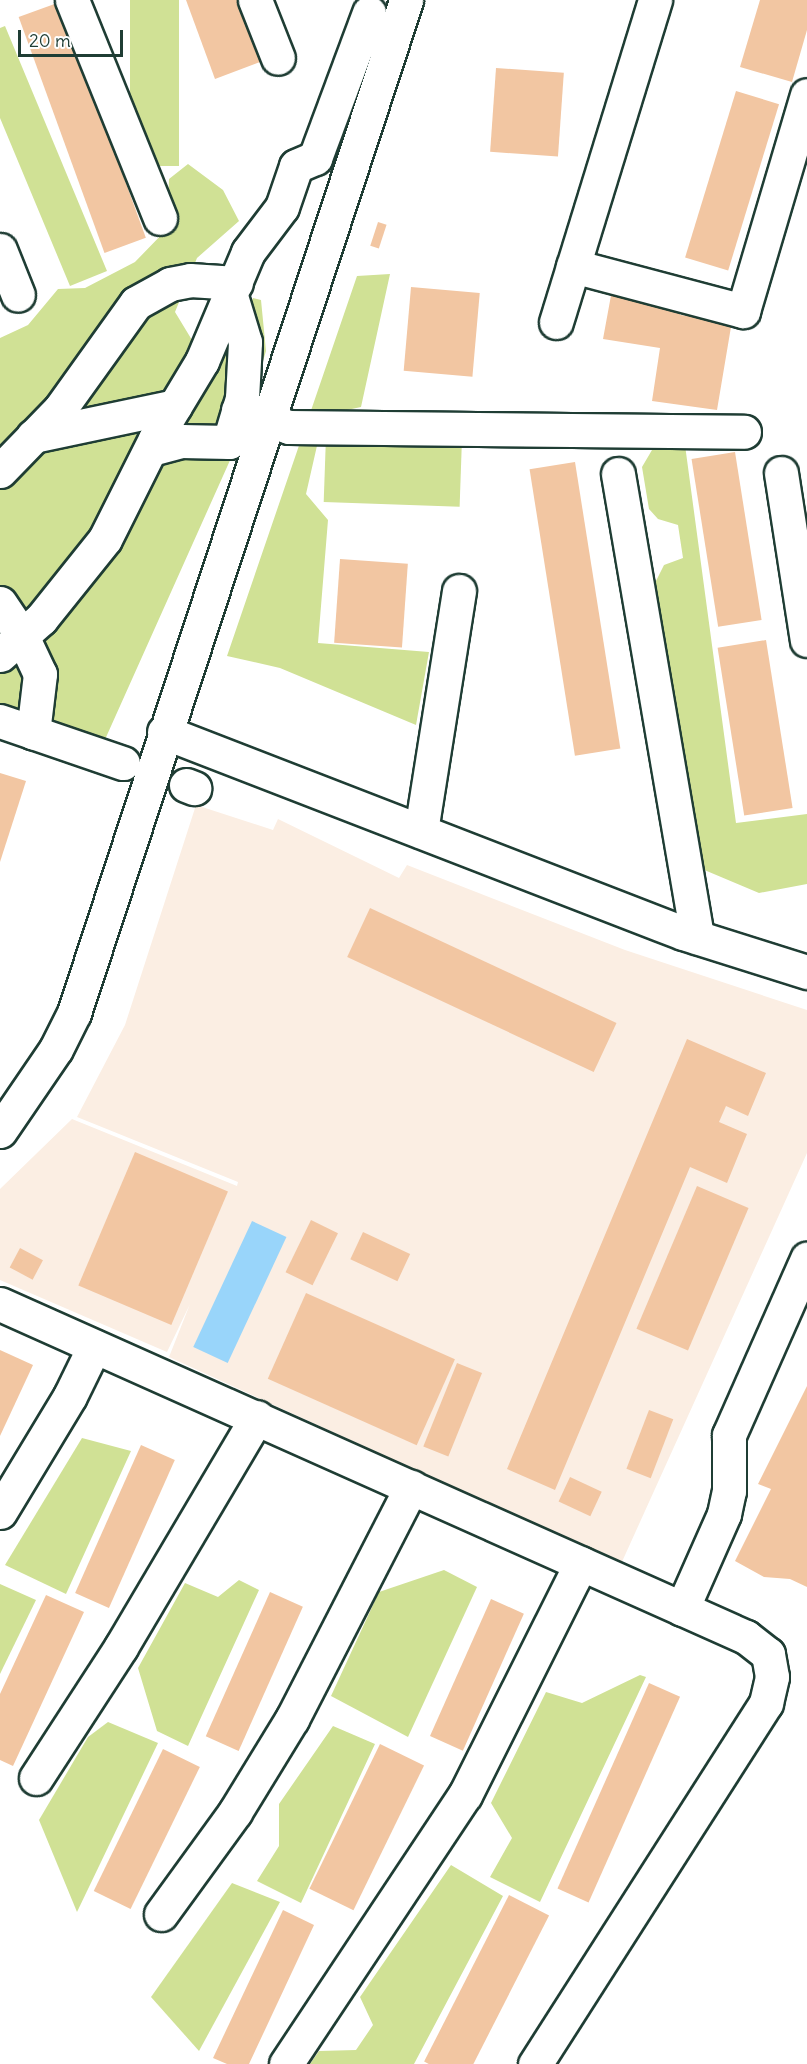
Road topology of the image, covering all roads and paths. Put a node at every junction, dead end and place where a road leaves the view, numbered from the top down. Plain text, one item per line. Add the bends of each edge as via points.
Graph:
1 (72, 0) edge
2 (255, 0) edge
3 (406, 0) edge
4 (655, 0) edge
5 (369, 13) dead end
6 (278, 58) dead end
7 (807, 95) edge
8 (160, 218) dead end
9 (0, 250) edge
10 (573, 266) junction
11 (233, 290) junction
12 (18, 295) dead end
13 (556, 322) dead end
14 (175, 406) junction
15 (253, 415) junction
16 (744, 432) dead end
17 (33, 436) junction
18 (151, 449) junction
19 (0, 471) edge
20 (781, 473) dead end
21 (618, 474) dead end
22 (798, 525) edge
23 (459, 591) dead end
24 (0, 603) edge
25 (807, 640) edge
26 (11, 645) edge
27 (0, 721) edge
28 (164, 732) junction
29 (33, 734) junction
30 (123, 763) dead end
31 (421, 831) junction
32 (697, 937) junction
33 (807, 972) edge
34 (0, 1131) edge
35 (807, 1259) edge
36 (0, 1304) edge
37 (94, 1347) junction
38 (257, 1417) junction
39 (411, 1487) junction
40 (0, 1512) edge
41 (581, 1563) junction
42 (682, 1608) junction
43 (36, 1778) dead end
44 (161, 1914) dead end
45 (286, 2064) edge
46 (535, 2064) edge

1 - 8 street
2 - 6 street
3 - 15 street
4 - 10 street
5 - 11 street via 315,158 296,166 282,207 248,252
7 - 10 street via 743,311
9 - 12 street
10 - 13 street
11 - 14 street via 202,361
11 - 15 street via 245,342
11 - 17 street via 190,280 170,284 136,303 60,409
14 - 17 street
14 - 18 street
15 - 16 street via 289,427
15 - 18 street via 229,442 181,441
15 - 28 street
17 - 19 street
18 - 26 street via 105,540
20 - 22 street
21 - 32 street
22 - 25 street
23 - 31 street
24 - 26 street
26 - 29 street via 39,675
27 - 29 street
28 - 31 street
28 - 34 street via 74,1012 56,1049
29 - 30 street
31 - 32 street
32 - 33 street
35 - 42 street via 729,1435 729,1491 724,1514
36 - 37 street
37 - 38 street
37 - 40 street via 70,1396
38 - 39 street
38 - 43 street via 121,1647
39 - 41 street
39 - 44 street via 292,1719 235,1812
41 - 42 street
41 - 45 street via 465,1795
42 - 46 street via 746,1637 768,1654 772,1677 766,1702

